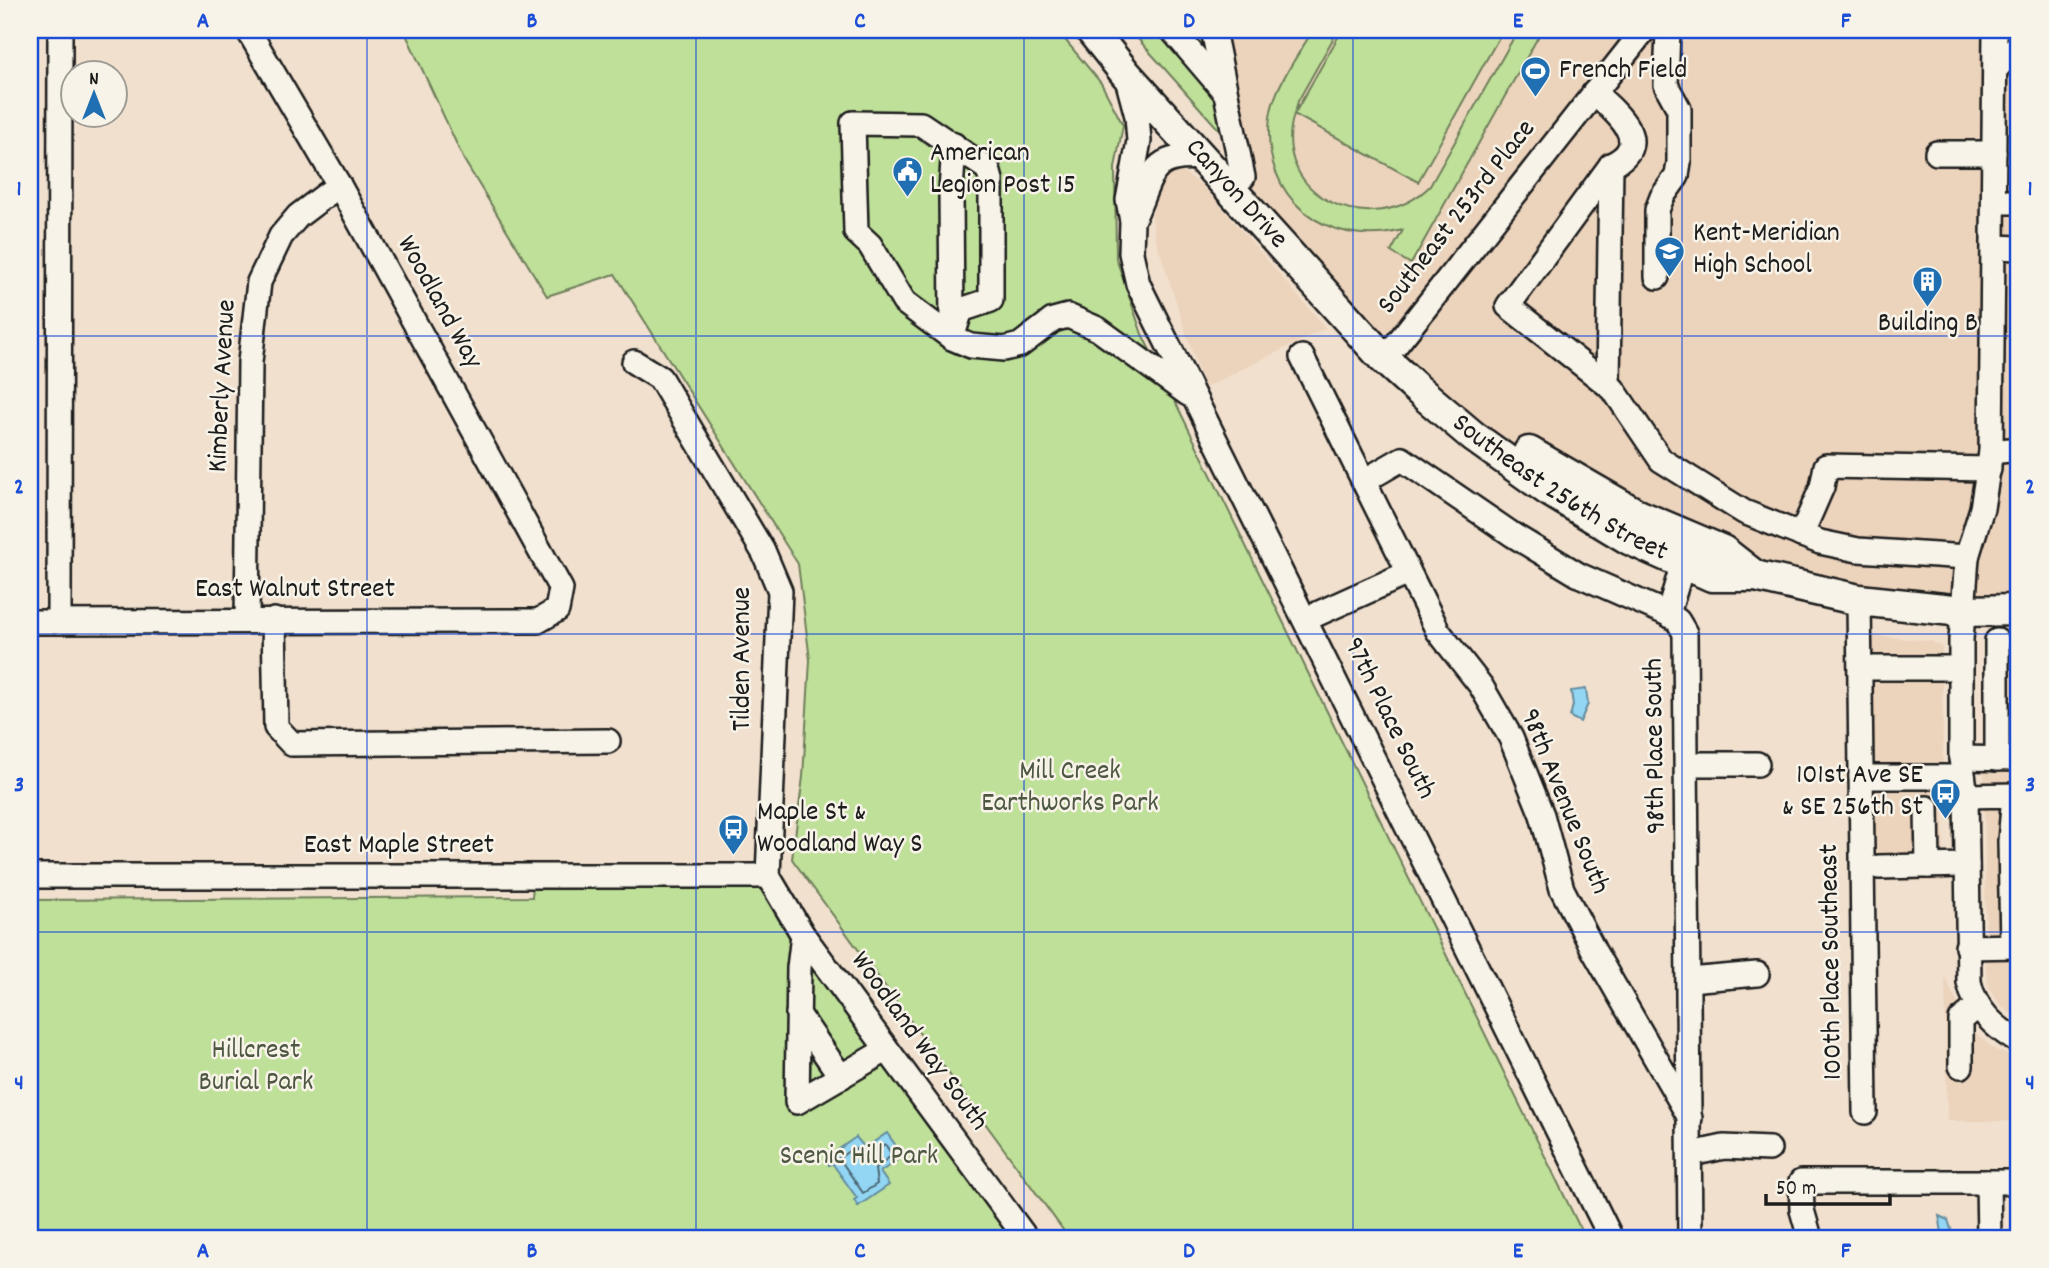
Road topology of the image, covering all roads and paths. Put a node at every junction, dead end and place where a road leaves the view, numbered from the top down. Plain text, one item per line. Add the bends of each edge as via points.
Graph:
1 (60, 30) edge
2 (248, 30) edge
3 (1091, 30) edge
4 (1111, 30) edge
5 (1172, 30) edge
6 (1213, 30) edge
7 (1644, 30) edge
8 (1668, 30) edge
9 (1995, 30) edge
10 (2019, 44) edge
11 (1994, 70) junction
12 (1126, 74) junction
13 (1594, 93) junction
14 (1227, 95) junction
15 (954, 145) junction
16 (1937, 153) dead end
17 (1994, 153) junction
18 (1203, 158) junction
19 (1611, 165) junction
20 (1243, 177) junction
21 (339, 185) junction
22 (1994, 202) junction
23 (2019, 202) edge
24 (1132, 221) junction
25 (1994, 247) junction
26 (2019, 248) edge
27 (1657, 278) dead end
28 (952, 338) junction
29 (1390, 351) junction
30 (1302, 357) dead end
31 (634, 362) dead end
32 (1608, 385) junction
33 (1191, 396) junction
34 (2019, 449) edge
35 (1990, 460) junction
36 (1364, 481) junction
37 (1801, 535) junction
38 (1967, 557) junction
39 (1683, 563) junction
40 (1408, 573) junction
41 (1755, 576) junction
42 (1859, 600) junction
43 (557, 610) joint
44 (2019, 610) edge
45 (1962, 611) junction
46 (1668, 614) junction
47 (1306, 619) junction
48 (247, 620) junction
49 (274, 620) junction
50 (30, 622) edge
51 (59, 622) junction
52 (1997, 641) dead end
53 (1874, 668) dead end
54 (1960, 668) junction
55 (608, 741) dead end
56 (2008, 759) edge
57 (1687, 764) junction
58 (1757, 764) dead end
59 (1861, 777) junction
60 (1963, 777) junction
61 (2017, 794) edge
62 (1927, 808) dead end
63 (2016, 836) edge
64 (1967, 865) junction
65 (1928, 866) junction
66 (1879, 867) dead end
67 (768, 876) junction
68 (30, 877) edge
69 (803, 935) junction
70 (2016, 946) edge
71 (1967, 947) junction
72 (1757, 974) dead end
73 (1689, 980) junction
74 (1978, 1006) junction
75 (798, 1014) junction
76 (2019, 1042) edge
77 (886, 1050) junction
78 (1961, 1066) dead end
79 (841, 1077) junction
80 (1865, 1112) dead end
81 (1691, 1121) junction
82 (1769, 1149) dead end
83 (1690, 1154) junction
84 (1988, 1182) junction
85 (2019, 1182) edge
86 (1026, 1238) edge
87 (1611, 1238) edge
88 (1690, 1238) edge
89 (1810, 1238) edge
90 (1989, 1238) edge

1 - 51 street
2 - 21 street, Woodland Way
3 - 12 main road, Canyon Drive
4 - 20 main road, Canyon Drive
5 - 14 street
6 - 14 street
7 - 13 street, Southeast 253rd Place
8 - 27 street via 1666,85 1679,109 1679,162 1677,176 1657,210
9 - 11 street
10 - 11 street
11 - 17 street
12 - 18 main road, Canyon Drive
12 - 24 street, 97th Place South via 1139,141 1129,190
13 - 19 street via 1622,117 1630,136 1625,159
13 - 29 street, Southeast 253rd Place
14 - 20 street
15 - 28 street
15 - 28 street via 988,169 991,180 991,300 961,310
15 - 28 street via 921,124 853,123 856,232 870,245 904,302
16 - 17 street
17 - 22 street
18 - 24 street, 97th Place South via 1181,156 1160,164
18 - 29 main road, Canyon Drive
19 - 32 street
19 - 32 street via 1508,306
20 - 29 main road, Canyon Drive
21 - 43 street, Woodland Way via 561,589
21 - 48 street, Kimberly Avenue via 298,216 281,236 259,282 250,362
22 - 23 street
22 - 25 street
24 - 33 street, 97th Place South via 1131,253 1138,284
25 - 26 street
25 - 35 street
28 - 33 street via 971,346 1004,349 1020,345 1053,320 1068,316 1098,328
29 - 39 main road, Southeast 256th Street via 1474,437 1548,490 1629,539
29 - 41 main road, Southeast 256th Street via 1555,470 1638,515 1723,551
30 - 36 street, 98th Avenue South
31 - 67 street, Tilden Avenue via 660,378 764,553 780,591
32 - 37 street via 1661,460 1744,512
33 - 47 street, 97th Place South
34 - 35 street
35 - 37 street via 1826,466
35 - 38 street
36 - 40 street, 98th Avenue South
36 - 46 street via 1402,459 1513,536 1579,575
37 - 38 street via 1858,550
38 - 45 street
39 - 41 main road, Southeast 256th Street via 1712,576
39 - 46 street
40 - 47 street
40 - 81 street, 98th Avenue South via 1438,631 1481,686 1511,738 1542,815 1563,889
41 - 42 main road, Southeast 256th Street
42 - 45 main road, Southeast 256th Street
42 - 59 street, 100th Place Southeast
43 - 49 street, East Walnut Street via 538,621
44 - 45 main road, Southeast 256th Street
45 - 54 street
46 - 57 street, 98th Place South via 1685,633
47 - 87 street, 97th Place South
48 - 49 street, East Walnut Street
48 - 51 street, East Walnut Street
49 - 55 street via 276,727 292,744
50 - 51 street, East Walnut Street
52 - 56 street
53 - 54 street
54 - 60 street
56 - 60 street
57 - 58 street
57 - 73 street, 98th Place South
59 - 60 street
59 - 80 street, 100th Place Southeast
60 - 61 street
60 - 64 street
61 - 63 street
62 - 65 street
63 - 70 street via 2010,841
64 - 65 street
64 - 71 street
65 - 66 street
67 - 68 street, East Maple Street
67 - 69 street, Woodland Way South
69 - 75 street
69 - 77 street, Woodland Way South
70 - 71 street
71 - 74 street via 1969,982
72 - 73 street
73 - 81 street, 98th Place South
74 - 76 street via 1994,1025
74 - 78 street via 1961,1020
75 - 79 street
75 - 79 street via 797,1102
77 - 79 street
77 - 86 street, Woodland Way South
81 - 83 street, 98th Place South
82 - 83 street via 1724,1147
83 - 88 street, 98th Place South
84 - 85 street
84 - 89 street via 1801,1182
84 - 90 street

